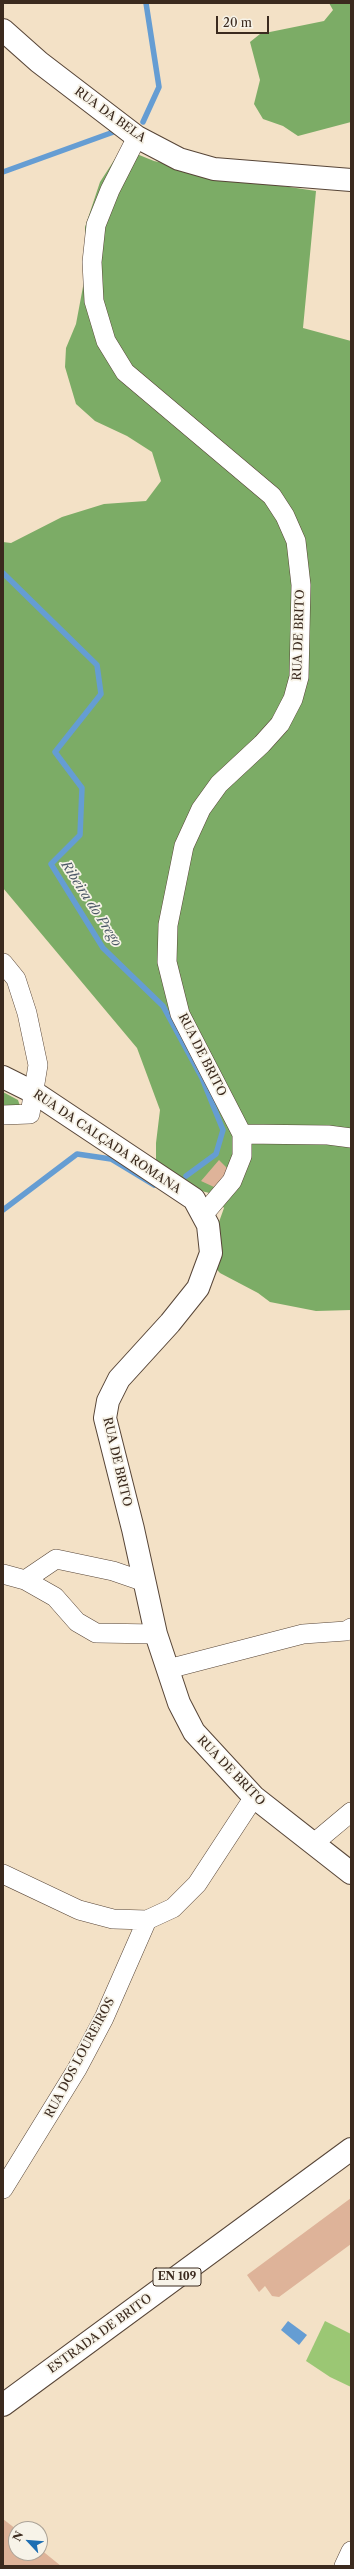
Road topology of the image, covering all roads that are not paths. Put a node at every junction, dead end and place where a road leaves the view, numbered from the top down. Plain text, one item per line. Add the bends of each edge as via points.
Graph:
1 (3, 30) edge
2 (137, 137) junction
3 (351, 180) edge
4 (3, 963) edge
5 (3, 1077) edge
6 (35, 1093) junction
7 (3, 1115) edge
8 (242, 1134) junction
9 (351, 1138) edge
10 (202, 1215) junction
11 (3, 1574) edge
12 (25, 1580) junction
13 (145, 1582) junction
14 (351, 1628) edge
15 (156, 1634) junction
16 (168, 1669) junction
17 (254, 1797) junction
18 (351, 1812) edge
19 (314, 1843) junction
20 (351, 1873) edge
21 (3, 1874) edge
22 (147, 1920) junction
23 (351, 2149) edge
24 (3, 2189) edge
25 (3, 2405) edge
26 (351, 2551) edge
27 (344, 2566) edge

1 - 2 street, RUA DA BELA via 39,62
2 - 3 street, RUA DA BELA via 179,160 214,169
2 - 8 street, RUA DE BRITO via 110,190 96,225 92,262 94,301 106,341 125,372 272,496 285,516 296,541 302,586 299,677 293,699 280,724 219,784 201,809 184,846 168,924 167,962 180,1014
4 - 6 street via 16,980 27,1013 38,1065
5 - 6 street, RUA DA CALÇADA ROMANA
6 - 7 street via 30,1114
6 - 10 street, RUA DA CALÇADA ROMANA via 194,1200
8 - 9 street via 328,1135
8 - 10 street, RUA DE BRITO via 242,1156 232,1181
10 - 13 street, RUA DE BRITO via 208,1226 211,1253 198,1288 170,1324 119,1379 108,1401 105,1418
11 - 12 street
12 - 13 street via 56,1559 113,1571
12 - 15 street via 54,1596 77,1622 96,1633
13 - 15 street, RUA DE BRITO
14 - 16 street via 346,1631 303,1634
15 - 16 street, RUA DE BRITO
16 - 17 street, RUA DE BRITO via 194,1732
17 - 19 street, RUA DE BRITO
17 - 22 street via 197,1884 173,1908
18 - 19 street
19 - 20 street, RUA DE BRITO
21 - 22 street via 79,1910 113,1918
22 - 24 street, RUA DOS LOUREIROS via 104,2018 87,2050
23 - 25 street, ESTRADA DE BRITO / EN 109
26 - 27 street

